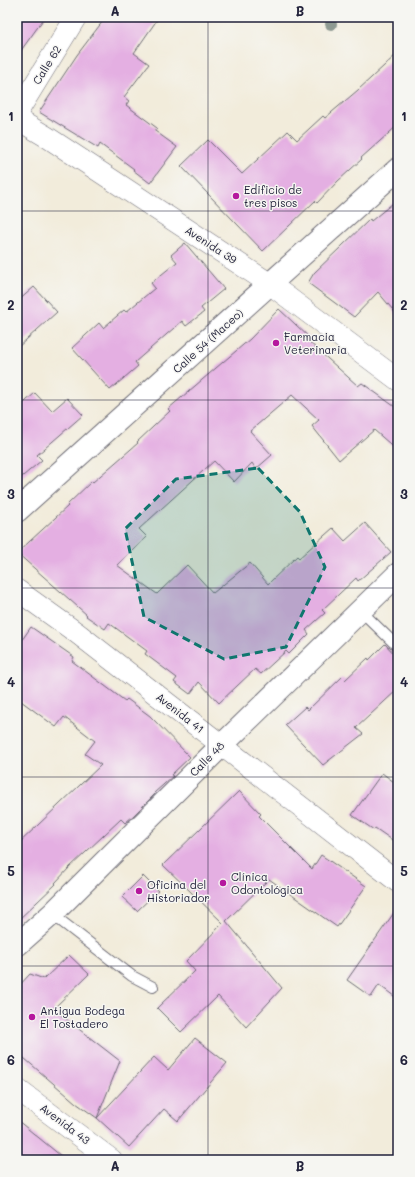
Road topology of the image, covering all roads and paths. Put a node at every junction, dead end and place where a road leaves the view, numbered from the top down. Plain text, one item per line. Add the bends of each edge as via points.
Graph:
1 (76, 17) edge
2 (17, 113) edge
3 (17, 119) edge
4 (398, 170) edge
5 (270, 284) junction
6 (398, 380) edge
7 (17, 511) edge
8 (398, 574) edge
9 (17, 590) edge
10 (360, 610) junction
11 (398, 647) edge
12 (221, 746) junction
13 (398, 882) edge
14 (52, 914) junction
15 (17, 945) edge
16 (153, 987) dead end
17 (17, 1089) edge
18 (112, 1160) edge

1 - 2 street, Calle 62
3 - 5 street, Avenida 39
4 - 5 main road, Calle 54 (Maceo)
5 - 6 street, Avenida 39
5 - 7 main road, Calle 54 (Maceo)
8 - 10 main road, Calle 48
9 - 12 street, Avenida 41 via 77,633
10 - 11 lane
10 - 12 main road, Calle 48
12 - 13 street, Avenida 41
12 - 14 main road, Calle 48
14 - 15 main road, Calle 48
14 - 16 lane via 132,976
17 - 18 street, Avenida 43

